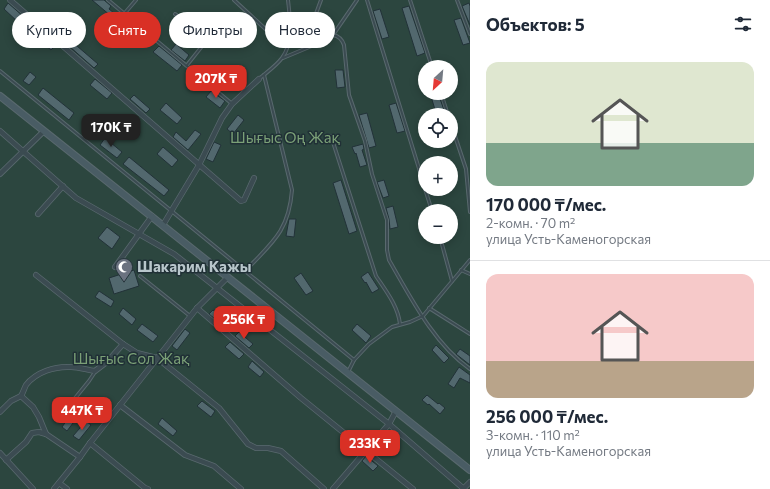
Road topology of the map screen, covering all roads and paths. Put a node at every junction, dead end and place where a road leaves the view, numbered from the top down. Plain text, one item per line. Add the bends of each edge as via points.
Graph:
1 (10, 0) edge
2 (108, 0) edge
3 (136, 0) edge
4 (234, 0) edge
5 (288, 0) edge
6 (321, 0) edge
7 (356, 0) edge
8 (367, 0) edge
9 (410, 0) edge
10 (457, 0) edge
11 (122, 12) edge
12 (126, 12) edge
13 (316, 12) edge
14 (265, 29) edge
15 (335, 31) edge
16 (470, 34) edge
17 (335, 35) edge
18 (161, 44) edge
19 (201, 48) edge
20 (306, 48) edge
21 (283, 58) junction
22 (430, 60) edge
23 (187, 65) junction
24 (0, 71) edge
25 (264, 75) junction
26 (259, 79) joint
27 (0, 96) edge
28 (232, 104) junction
29 (0, 131) edge
30 (44, 131) junction
31 (331, 136) dead end
32 (458, 145) edge
33 (23, 151) junction
34 (199, 165) junction
35 (418, 165) edge
36 (0, 174) edge
37 (254, 178) dead end
38 (63, 186) junction
39 (172, 211) junction
40 (470, 212) edge
41 (38, 214) dead end
42 (152, 216) junction
43 (163, 225) junction
44 (140, 234) junction
45 (442, 244) edge
46 (470, 260) edge
47 (115, 267) dead end
48 (461, 270) junction
49 (245, 271) junction
50 (470, 274) edge
51 (36, 275) dead end
52 (140, 276) dead end
53 (227, 278) junction
54 (452, 281) junction
55 (218, 288) junction
56 (197, 308) junction
57 (428, 308) junction
58 (190, 316) junction
59 (422, 316) junction
60 (400, 324) junction
61 (470, 334) edge
62 (122, 344) junction
63 (157, 358) junction
64 (354, 360) junction
65 (470, 369) edge
66 (95, 371) junction
67 (348, 373) junction
68 (21, 396) junction
69 (120, 405) junction
70 (396, 411) junction
71 (0, 412) edge
72 (63, 413) dead end
73 (389, 424) junction
74 (46, 434) junction
75 (90, 443) junction
76 (366, 450) junction
77 (0, 453) edge
78 (80, 457) junction
79 (6, 460) junction
80 (470, 470) edge
81 (470, 482) edge
82 (59, 483) junction
83 (33, 489) edge
84 (54, 489) edge
85 (67, 489) edge
86 (148, 489) edge
87 (241, 489) edge
88 (324, 489) edge
89 (333, 489) edge
90 (413, 489) edge
91 (463, 489) edge

1 - 34 street
2 - 11 lane
3 - 12 lane
4 - 14 lane
5 - 21 lane via 290,37
6 - 13 lane
7 - 15 lane
8 - 35 lane
9 - 22 lane
10 - 16 lane
17 - 59 lane via 344,45 349,95 387,220 389,260
18 - 23 lane
19 - 23 lane
20 - 21 lane
21 - 25 lane
23 - 28 lane
24 - 39 lane
25 - 26 lane
25 - 49 lane via 292,190 291,201 280,234
26 - 28 street
27 - 30 street
28 - 34 street via 222,118
29 - 33 street
30 - 33 street
30 - 42 street
31 - 60 lane via 376,276 399,316
32 - 40 lane via 466,169
33 - 36 street
33 - 38 street
34 - 37 street via 241,201 244,200
34 - 39 street
38 - 41 street
38 - 44 street via 76,198
39 - 43 street
39 - 49 lane
42 - 43 street
42 - 44 street
43 - 53 street
44 - 47 street
44 - 55 street via 174,254
45 - 54 lane
46 - 48 lane
48 - 50 lane
48 - 54 lane
49 - 64 lane
51 - 62 street
52 - 58 lane
53 - 55 street
53 - 67 street
54 - 57 lane
55 - 56 street
55 - 73 street
56 - 58 street
56 - 76 street via 301,398
57 - 59 lane
57 - 61 lane
58 - 63 street
59 - 60 lane
59 - 65 lane via 447,349
60 - 64 lane via 369,344
62 - 63 street via 137,353
62 - 66 street via 108,361
63 - 69 street
63 - 88 street via 219,408 248,444 256,448 281,451
64 - 67 lane
66 - 68 street via 56,367 38,375 27,385
66 - 72 lane
67 - 70 street
68 - 71 street via 11,401
68 - 74 street via 33,407
69 - 75 street
69 - 87 street via 185,455 214,466
70 - 73 street
70 - 80 street
73 - 76 street
73 - 91 street
74 - 78 street
74 - 79 street via 32,433
75 - 78 street
75 - 86 street
76 - 89 street
76 - 90 street
77 - 79 street
78 - 82 street
79 - 83 street
81 - 91 street
82 - 84 street
82 - 85 street

